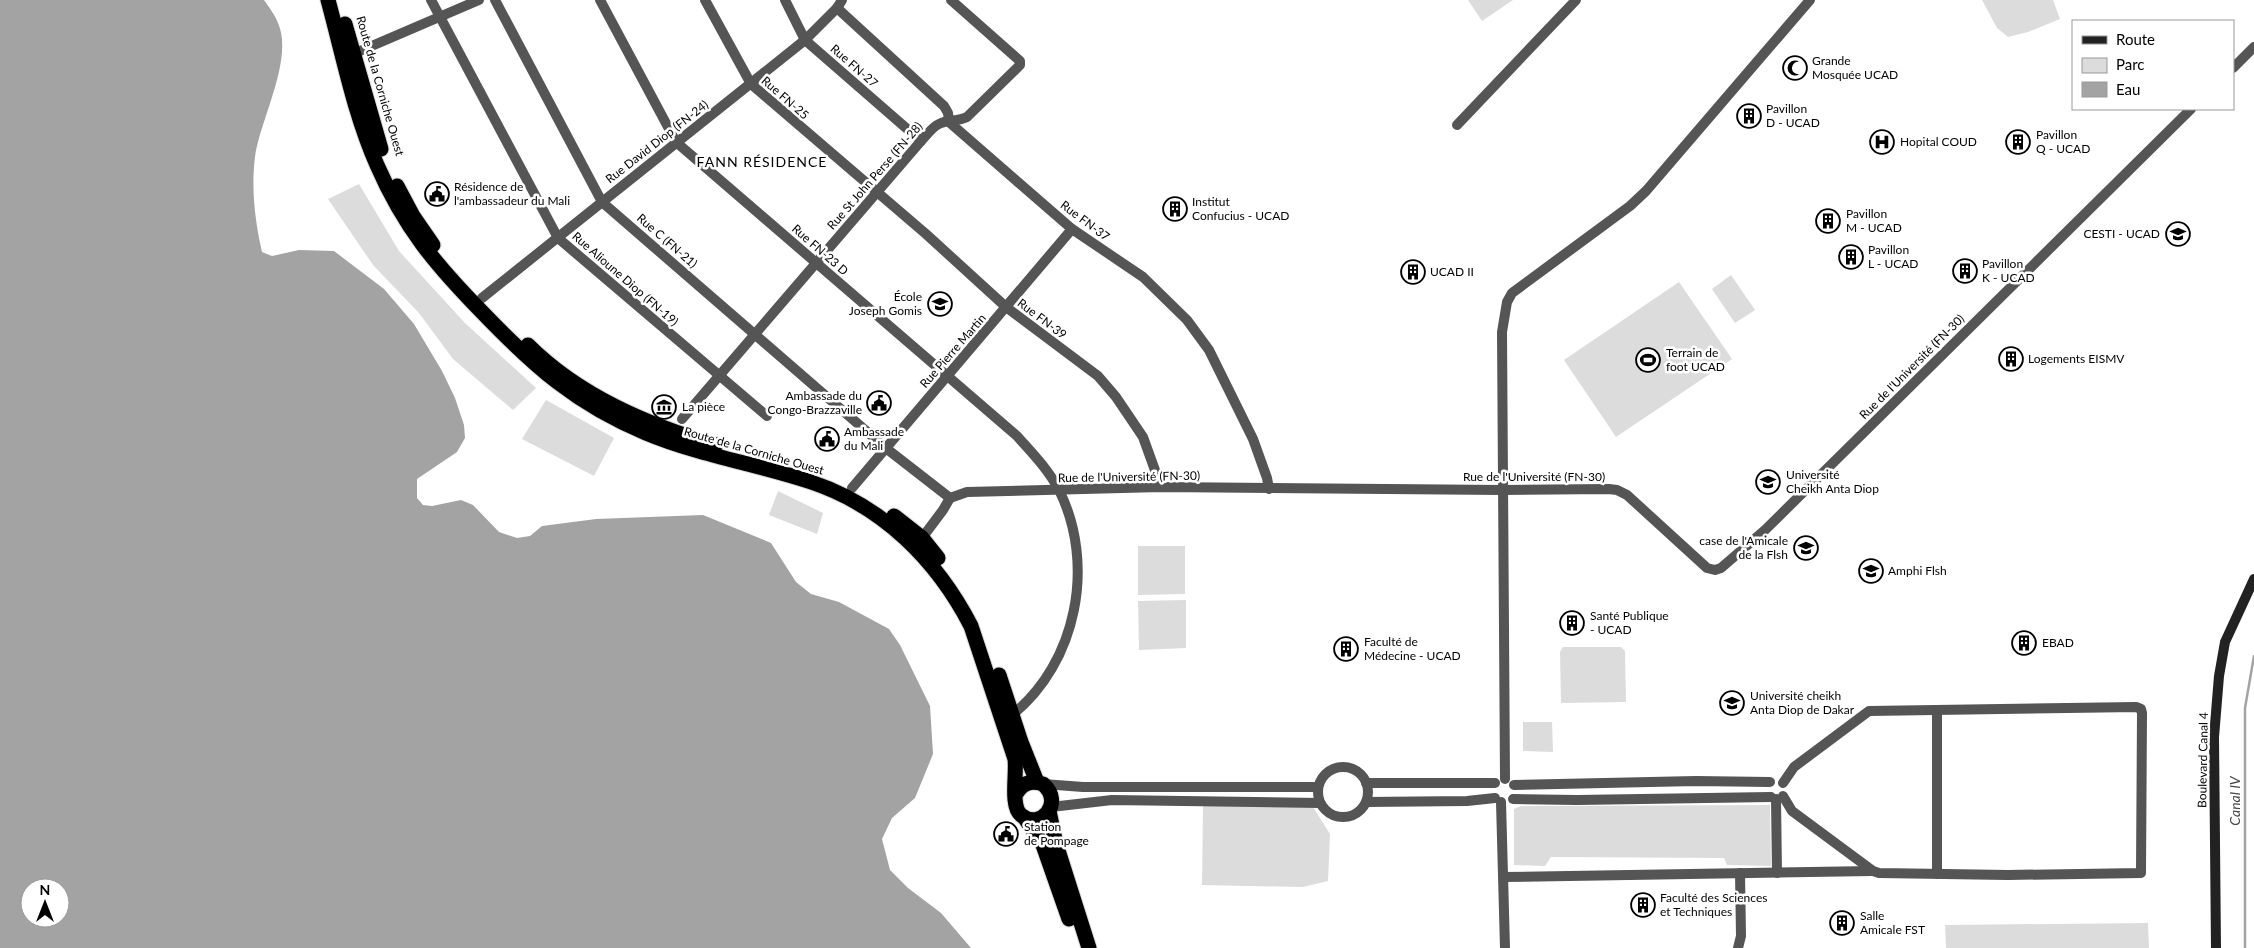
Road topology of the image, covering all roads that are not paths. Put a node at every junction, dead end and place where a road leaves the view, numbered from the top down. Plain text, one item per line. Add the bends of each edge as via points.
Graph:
1 (328, 0) edge
2 (339, 0) edge
3 (430, 0) edge
4 (479, 0) edge
5 (495, 0) edge
6 (600, 0) edge
7 (705, 0) edge
8 (784, 0) edge
9 (951, 0) edge
10 (1576, 0) edge
11 (1810, 0) edge
12 (839, 4) edge
13 (440, 18) junction
14 (805, 40) junction
15 (2254, 46) edge
16 (353, 54) junction
17 (2234, 67) edge
18 (751, 84) junction
19 (2190, 110) edge
20 (949, 122) junction
21 (1458, 125) dead end
22 (920, 141) junction
23 (676, 142) junction
24 (876, 193) junction
25 (602, 202) junction
26 (1072, 229) junction
27 (558, 238) junction
28 (815, 263) junction
29 (482, 298) junction
30 (1006, 308) junction
31 (754, 334) junction
32 (719, 375) junction
33 (946, 376) junction
34 (768, 416) dead end
35 (682, 419) dead end
36 (887, 449) junction
37 (1161, 487) junction
38 (852, 488) junction
39 (1269, 489) junction
40 (1502, 490) junction
41 (1059, 491) junction
42 (950, 498) junction
43 (922, 538) junction
44 (2254, 579) edge
45 (1938, 710) junction
46 (1012, 715) junction
47 (1500, 781) junction
48 (1770, 782) junction
49 (1783, 782) junction
50 (1040, 783) junction
51 (1366, 783) junction
52 (1514, 785) junction
53 (1318, 786) junction
54 (1016, 794) junction
55 (1777, 797) junction
56 (1513, 799) junction
57 (1498, 800) junction
58 (1366, 802) junction
59 (1320, 803) junction
60 (1050, 809) junction
61 (1025, 818) junction
62 (1873, 871) junction
63 (1740, 873) junction
64 (1777, 873) junction
65 (1938, 874) junction
66 (1504, 876) junction
67 (1079, 948) edge
68 (1089, 948) edge
69 (1504, 948) edge
70 (1738, 948) edge
71 (2216, 948) edge

1 - 54 highway, Route de la Corniche Ouest via 375,162 398,210 428,255 521,353 549,377 595,408 669,442 832,490 873,513 907,539 938,571 971,626 1015,759
2 - 16 highway, Route de la Corniche Ouest
3 - 13 street, Rue Alioune Diop (FN-19)
4 - 13 street
5 - 25 street, Rue C (FN-21)
6 - 23 street, Rue FN-23 D
7 - 18 street, Rue FN-25
8 - 14 street, Rue FN-27
9 - 20 street, Rue St John Perse (FN-28) via 1020,61 1020,65 967,117
10 - 21 street
11 - 40 street via 1646,191 1623,212 1512,293 1506,302 1502,332
12 - 14 street, Rue David Diop (FN-24)
12 - 20 street, Rue FN-37 via 944,106
13 - 16 street
13 - 27 street, Rue Alioune Diop (FN-19)
14 - 18 street, Rue David Diop (FN-24)
14 - 22 street, Rue FN-27
15 - 17 street
16 - 29 highway, Route de la Corniche Ouest via 384,160 400,192 432,244
18 - 23 street, Rue David Diop (FN-24)
18 - 24 street, Rue FN-25
19 - 40 street, Rue de l'Université (FN-30) via 1772,523 1721,568 1707,568 1627,495 1617,490
20 - 22 street, Rue St John Perse (FN-28) via 937,125
20 - 26 street, Rue FN-37
22 - 24 street, Rue St John Perse (FN-28)
23 - 25 street, Rue David Diop (FN-24)
23 - 28 street, Rue FN-23 D
24 - 28 street, Rue St John Perse (FN-28)
24 - 30 street, Rue FN-39
25 - 27 street, Rue David Diop (FN-24)
25 - 31 street, Rue C (FN-21)
26 - 30 street, Rue Pierre Martin
26 - 39 street, Rue FN-37 via 1143,277 1187,320 1209,350 1244,420
27 - 29 street, Rue David Diop (FN-24)
27 - 32 street, Rue Alioune Diop (FN-19)
28 - 31 street, Rue St John Perse (FN-28)
28 - 33 street, Rue FN-23 D
29 - 38 highway, Route de la Corniche Ouest via 547,361 584,389 626,412 674,433 798,468
30 - 33 street, Rue Pierre Martin
30 - 37 street, Rue FN-39 via 1098,376 1116,396 1143,437
31 - 32 street, Rue St John Perse (FN-28)
31 - 36 street, Rue C (FN-21)
32 - 34 street, Rue Alioune Diop (FN-19)
32 - 35 street, Rue St John Perse (FN-28)
33 - 36 street, Rue Pierre Martin
33 - 41 street, Rue FN-23 D via 1017,436 1047,470
36 - 38 street, Rue Pierre Martin
36 - 42 street
37 - 39 street, Rue de l'Université (FN-30)
37 - 41 street, Rue de l'Université (FN-30)
38 - 43 highway, Route de la Corniche Ouest
39 - 40 street, Rue de l'Université (FN-30)
40 - 47 street
41 - 42 street, Rue de l'Université (FN-30) via 967,492
41 - 46 street, Rue FN-23 D via 1076,544 1076,604 1066,641 1054,666 1027,704
42 - 43 street
43 - 46 highway, Route de la Corniche Ouest via 960,587 976,614
44 - 71 main road, Boulevard Canal 4 via 2225,642 2219,676 2214,738
45 - 49 street via 1869,712 1794,766
45 - 65 street
45 - 65 street via 2129,706 2141,708 2142,712 2141,873
46 - 50 highway, Route de la Corniche Ouest
47 - 51 street
47 - 52 street
47 - 57 street via 1492,791
48 - 49 street
48 - 52 street
48 - 55 street via 1766,790
49 - 55 street via 1786,789
50 - 53 street via 1083,787
50 - 54 highway via 1024,784
50 - 60 highway via 1052,796
51 - 53 street via 1352,768 1338,767 1325,774
51 - 58 street
52 - 56 street
53 - 59 street
54 - 61 highway via 1017,810
55 - 56 street
55 - 62 street
55 - 64 street
56 - 57 street via 1507,802
57 - 58 street
57 - 66 street
58 - 59 street via 1359,812 1347,817 1333,816
59 - 60 street via 1112,800
60 - 61 highway via 1039,819
60 - 68 highway via 1056,844
61 - 67 highway via 1043,845
62 - 64 street
62 - 65 street
63 - 64 street
63 - 66 street
63 - 70 street via 1741,936
66 - 69 street

